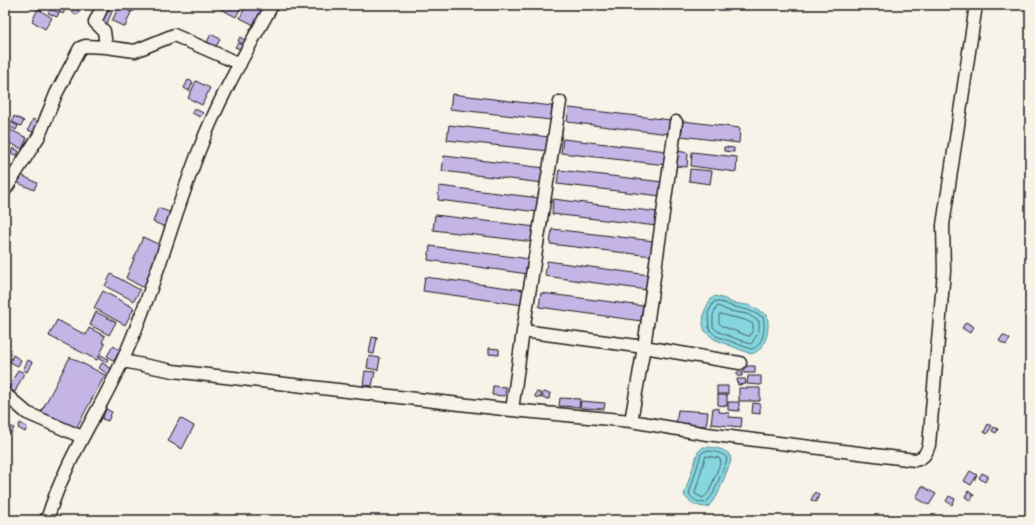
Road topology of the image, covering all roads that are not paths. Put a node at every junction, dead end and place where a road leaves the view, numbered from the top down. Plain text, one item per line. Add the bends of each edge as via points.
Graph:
1 (103, 5) edge
2 (272, 5) edge
3 (976, 5) edge
4 (106, 47) junction
5 (240, 64) junction
6 (560, 102) dead end
7 (676, 122) dead end
8 (5, 190) edge
9 (524, 331) junction
10 (644, 347) junction
11 (123, 361) junction
12 (740, 363) dead end
13 (5, 394) edge
14 (512, 410) junction
15 (631, 421) junction
16 (82, 437) junction
17 (48, 520) edge

1 - 4 street via 95,22 104,31
2 - 5 street
3 - 15 street via 943,225 944,271 929,445 926,454 915,460 707,434
4 - 5 street via 135,51 174,35
4 - 8 street via 80,48 56,94 39,136
5 - 11 street via 220,99 200,148
6 - 9 street
7 - 10 street
9 - 10 street
9 - 14 street
10 - 12 street
10 - 15 street
11 - 14 street via 173,372
11 - 16 street
13 - 16 street via 27,413
14 - 15 street
16 - 17 street via 57,489

